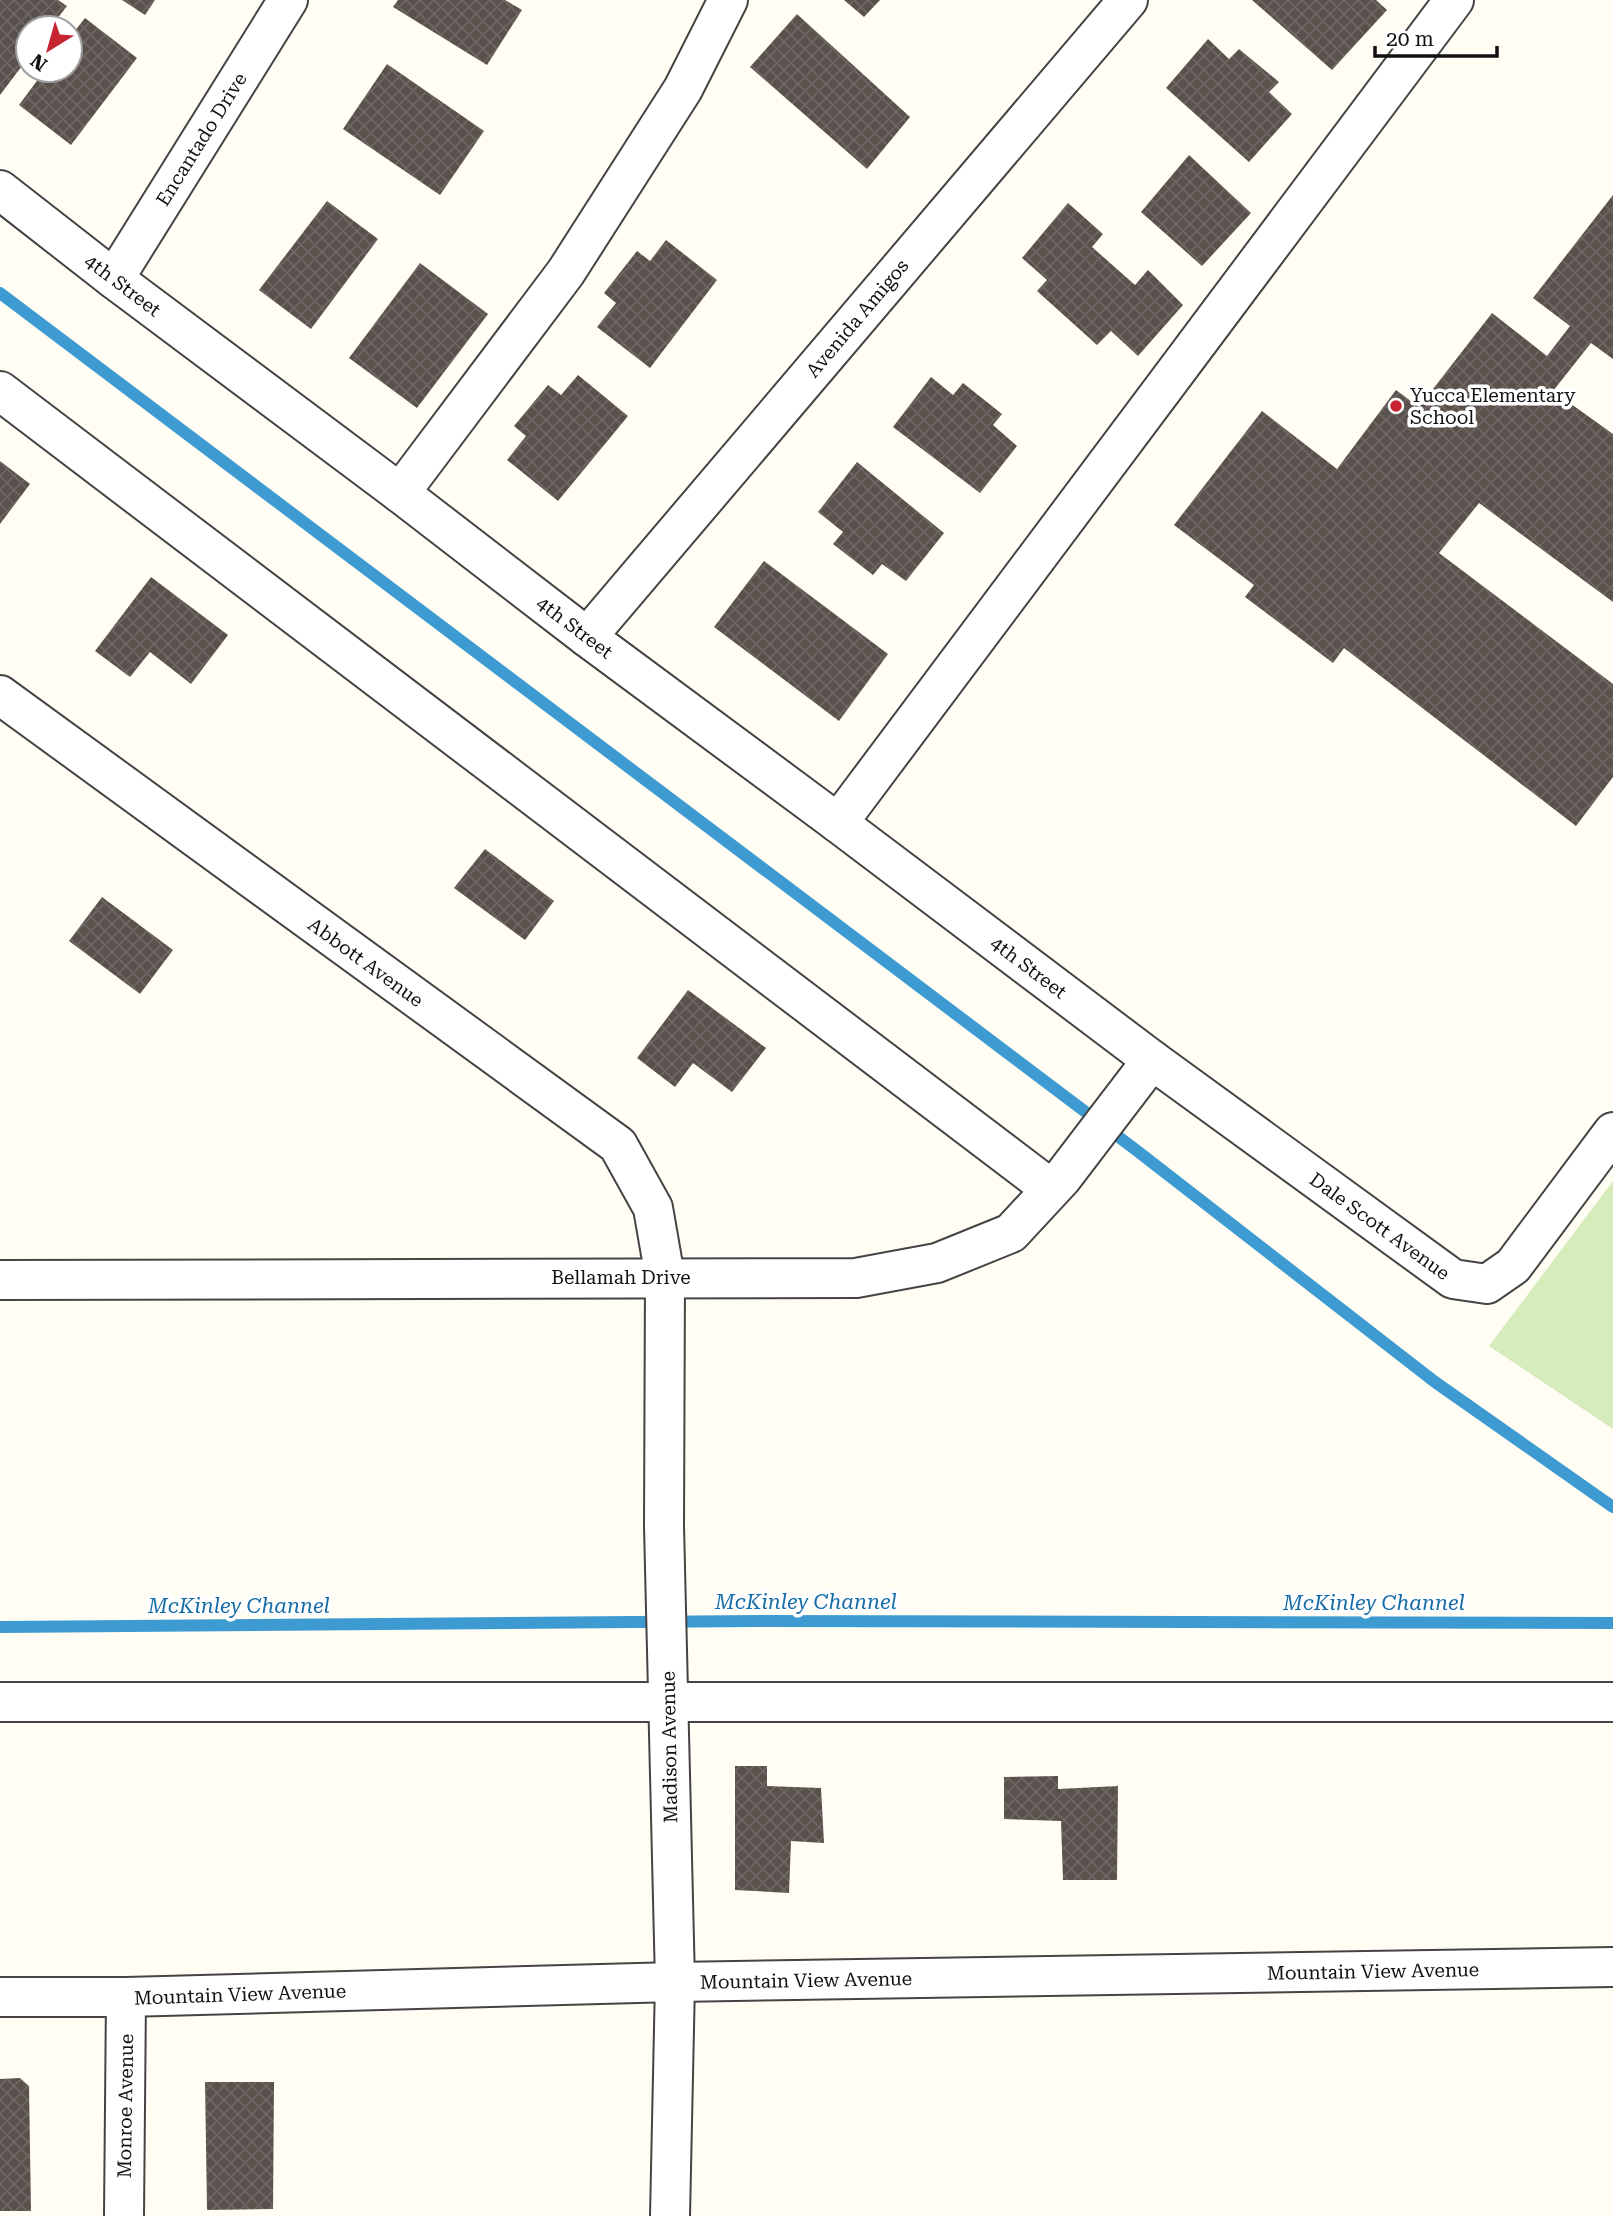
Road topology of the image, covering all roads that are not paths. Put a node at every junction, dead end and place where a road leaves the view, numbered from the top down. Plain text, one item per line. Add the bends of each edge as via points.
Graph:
1 (288, 0) edge
2 (727, 0) edge
3 (1128, 0) edge
4 (1454, 0) edge
5 (0, 190) edge
6 (114, 279) junction
7 (0, 391) edge
8 (400, 493) junction
9 (587, 637) junction
10 (0, 695) edge
11 (838, 822) junction
12 (1152, 1060) junction
13 (1613, 1132) edge
14 (1057, 1184) junction
15 (665, 1277) junction
16 (0, 1280) edge
17 (0, 1702) edge
18 (1613, 1702) edge
19 (668, 1703) junction
20 (1613, 1967) edge
21 (674, 1982) junction
22 (0, 1997) edge
23 (126, 1997) junction
24 (124, 2216) edge
25 (670, 2216) edge

1 - 6 street, Encantado Drive
2 - 8 street via 683,89 566,272
3 - 9 street, Avenida Amigos
4 - 11 street
5 - 6 street, 4th Street
6 - 8 street, 4th Street
7 - 14 street
8 - 9 street, 4th Street
9 - 11 street, 4th Street
10 - 15 street, Abbott Avenue via 618,1145 653,1208
11 - 12 street, 4th Street
12 - 13 street, Dale Scott Avenue via 1453,1279 1487,1284 1513,1266
12 - 14 street, Bellamah Drive
14 - 15 street, Bellamah Drive via 1011,1233 937,1263 856,1278
15 - 16 street, Bellamah Drive
15 - 19 street, Madison Avenue
17 - 19 street
18 - 19 street
19 - 21 street, Madison Avenue
20 - 21 street, Mountain View Avenue
21 - 23 street, Mountain View Avenue
21 - 25 street, Madison Avenue
22 - 23 street, Mountain View Avenue
23 - 24 street, Monroe Avenue

